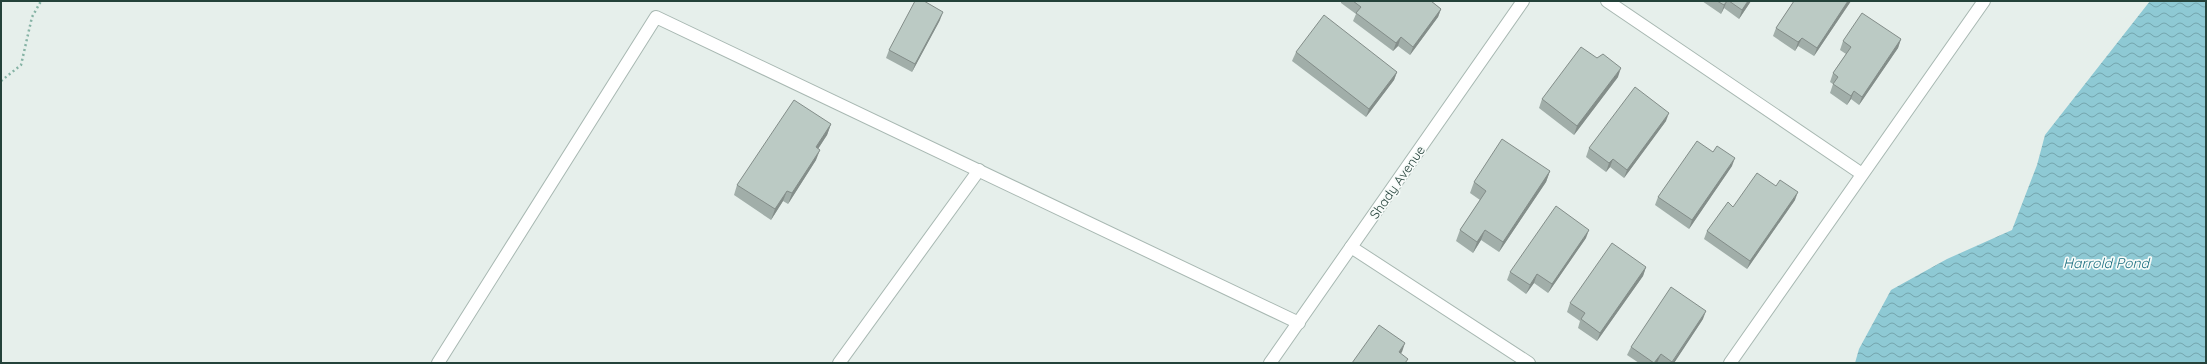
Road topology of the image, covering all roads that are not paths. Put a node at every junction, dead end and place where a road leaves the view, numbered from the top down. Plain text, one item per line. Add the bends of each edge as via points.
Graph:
1 (1523, 1) edge
2 (1607, 1) edge
3 (1984, 1) edge
4 (979, 170) junction
5 (1862, 174) junction
6 (1351, 247) junction
7 (1298, 323) junction
8 (438, 363) edge
9 (839, 363) edge
10 (1270, 363) edge
11 (1529, 363) edge
12 (1730, 363) edge

1 - 6 street, Shady Avenue
2 - 5 street
3 - 5 street
4 - 7 street
4 - 8 street via 656,17
4 - 9 street
5 - 12 street
6 - 7 street, Shady Avenue
6 - 11 street
7 - 10 street, Shady Avenue

